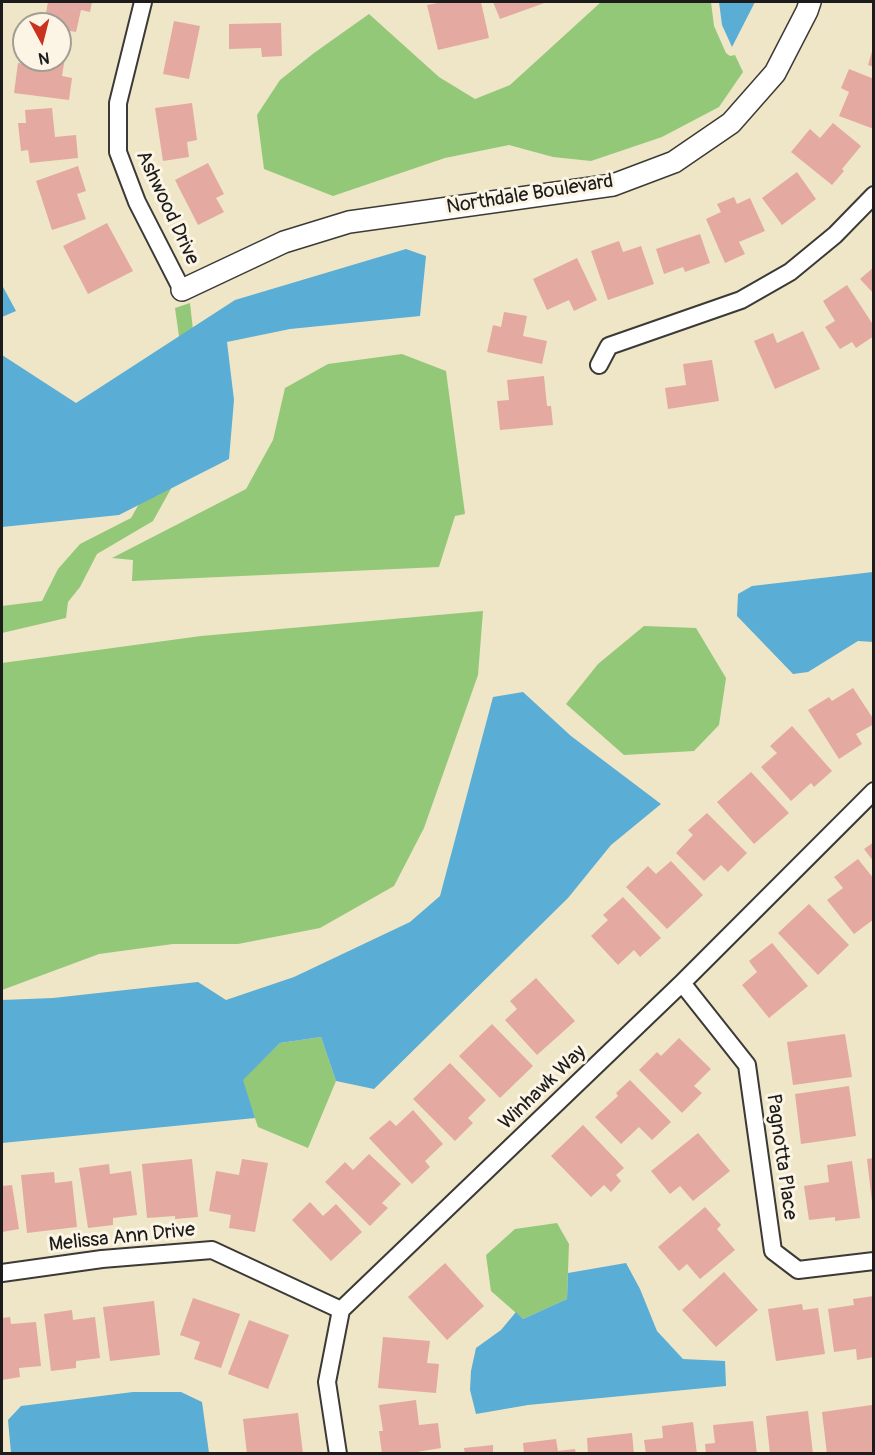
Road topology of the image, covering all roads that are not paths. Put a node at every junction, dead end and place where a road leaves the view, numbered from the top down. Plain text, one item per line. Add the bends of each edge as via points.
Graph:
1 (143, 2) edge
2 (810, 2) edge
3 (873, 195) edge
4 (182, 290) joint
5 (598, 365) dead end
6 (873, 790) edge
7 (682, 982) junction
8 (873, 1261) edge
9 (2, 1273) edge
10 (341, 1310) junction
11 (338, 1454) edge

1 - 4 street, Ashwood Drive via 118,103 118,152 137,202
2 - 4 street, Northdale Boulevard via 775,73 731,123 674,162 613,185 349,222 284,242
3 - 5 street via 835,235 790,272 741,300 609,346
6 - 7 street, Winhawk Way
7 - 8 street, Pagnotta Place via 747,1065 773,1251 798,1270
7 - 10 street, Winhawk Way
9 - 10 street, Melissa Ann Drive via 102,1259 212,1250
10 - 11 street via 327,1382

